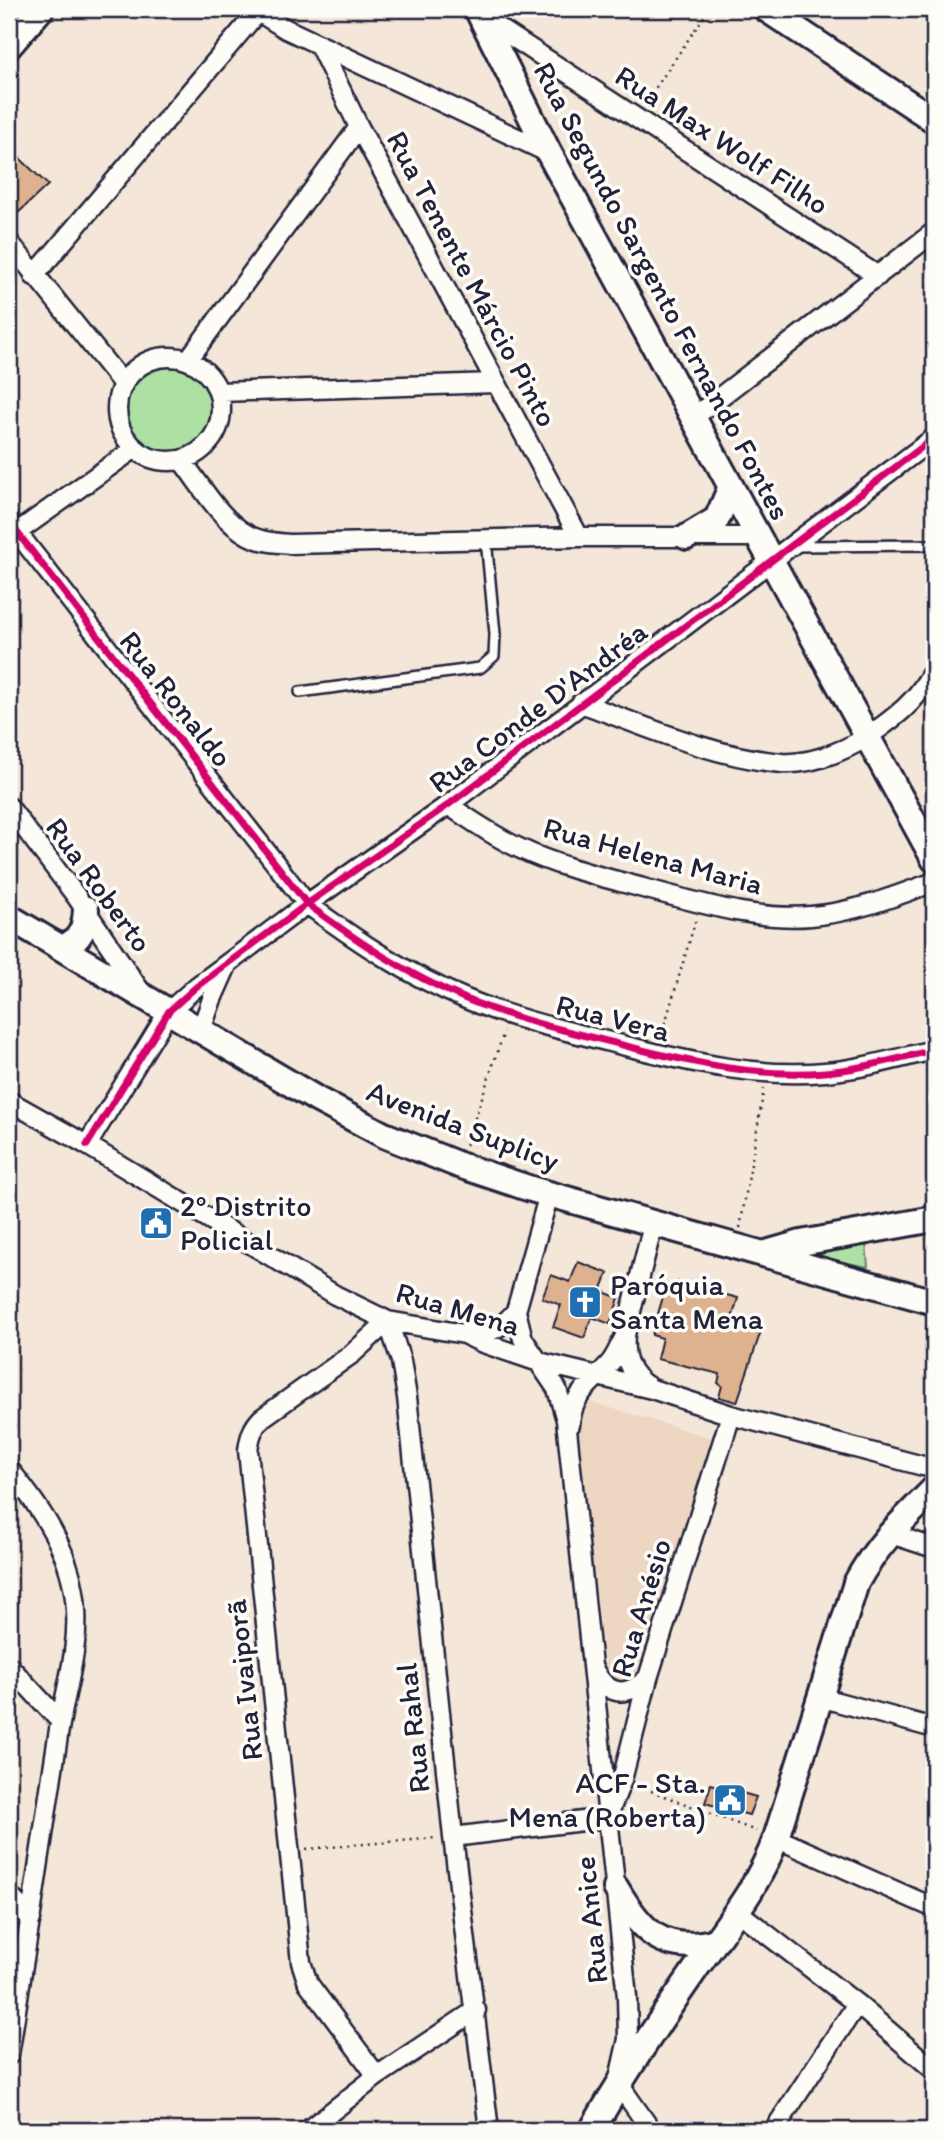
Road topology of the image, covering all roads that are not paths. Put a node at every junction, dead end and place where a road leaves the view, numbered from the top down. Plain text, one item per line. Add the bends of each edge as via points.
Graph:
1 (41, 9) edge
2 (766, 9) edge
3 (257, 10) edge
4 (480, 13) edge
5 (319, 45) junction
6 (9, 46) edge
7 (536, 51) junction
8 (501, 57) junction
9 (934, 120) edge
10 (359, 127) junction
11 (548, 153) junction
12 (934, 232) edge
13 (9, 242) edge
14 (34, 276) junction
15 (878, 276) junction
16 (188, 360) junction
17 (496, 383) junction
18 (123, 384) junction
19 (219, 392) junction
20 (694, 417) junction
21 (934, 438) edge
22 (134, 449) junction
23 (182, 461) junction
24 (730, 489) junction
25 (11, 531) edge
26 (579, 537) junction
27 (687, 537) junction
28 (757, 537) junction
29 (486, 539) junction
30 (934, 545) edge
31 (779, 553) junction
32 (934, 668) edge
33 (300, 692) dead end
34 (581, 703) junction
35 (867, 738) junction
36 (448, 805) junction
37 (9, 807) edge
38 (934, 859) edge
39 (934, 881) edge
40 (307, 904) junction
41 (86, 909) junction
42 (9, 917) edge
43 (63, 948) junction
44 (228, 963) junction
45 (143, 995) junction
46 (170, 1012) junction
47 (201, 1030) junction
48 (934, 1050) edge
49 (9, 1101) edge
50 (87, 1145) junction
51 (549, 1194) junction
52 (934, 1219) edge
53 (653, 1225) junction
54 (762, 1254) junction
55 (934, 1302) edge
56 (516, 1311) junction
57 (388, 1321) junction
58 (464, 1334) junction
59 (625, 1335) junction
60 (540, 1362) junction
61 (597, 1376) junction
62 (652, 1389) junction
63 (731, 1415) junction
64 (569, 1435) junction
65 (934, 1467) edge
66 (9, 1469) edge
67 (934, 1489) edge
68 (888, 1533) junction
69 (934, 1548) edge
70 (9, 1666) edge
71 (592, 1667) junction
72 (648, 1678) junction
73 (819, 1697) junction
74 (60, 1721) junction
75 (934, 1728) edge
76 (607, 1818) junction
77 (453, 1837) junction
78 (776, 1838) junction
79 (616, 1888) junction
80 (9, 1895) edge
81 (934, 1908) edge
82 (737, 1911) junction
83 (31, 1919) junction
84 (716, 1941) junction
85 (857, 2004) junction
86 (476, 2010) junction
87 (9, 2055) edge
88 (934, 2070) edge
89 (377, 2076) junction
90 (618, 2083) junction
91 (308, 2130) edge
92 (489, 2130) edge
93 (592, 2130) edge
94 (651, 2130) edge
95 (774, 2130) edge

1 - 6 street
2 - 9 street
3 - 5 street
3 - 14 street
4 - 7 street, Rua Max Wolf Filho
4 - 8 street, Rua Segundo Sargento Fernando Fontes
5 - 10 street, Rua Tenente Márcio Pinto
5 - 11 street
7 - 8 street
7 - 15 street, Rua Max Wolf Filho
8 - 11 street, Rua Segundo Sargento Fernando Fontes
10 - 16 street
10 - 17 street, Rua Tenente Márcio Pinto
11 - 20 street, Rua Segundo Sargento Fernando Fontes
12 - 15 street
13 - 14 street
14 - 18 street
15 - 20 street
16 - 18 street via 170,356 151,359
16 - 19 street via 207,372
17 - 19 street
17 - 26 street, Rua Tenente Márcio Pinto
18 - 22 street via 117,418
19 - 23 street via 222,414 216,434 201,451
20 - 24 street, Rua Segundo Sargento Fernando Fontes
21 - 31 street, Rua Conde D'Andréa
22 - 23 street via 156,461
22 - 25 street
23 - 29 street via 232,524 270,542
24 - 27 street via 717,519
24 - 28 street, Rua Segundo Sargento Fernando Fontes
25 - 40 street, Rua Ronaldo
26 - 27 street
26 - 29 street
27 - 28 street
28 - 31 street, Rua Segundo Sargento Fernando Fontes
29 - 33 lane via 494,656 480,668
30 - 31 lane
31 - 34 street, Rua Conde D'Andréa
31 - 35 street, Rua Segundo Sargento Fernando Fontes
32 - 35 street via 909,706
34 - 35 street via 680,739 782,763 817,759
34 - 36 street, Rua Conde D'Andréa
35 - 38 street, Rua Segundo Sargento Fernando Fontes
36 - 39 street, Rua Helena Maria via 490,834 587,873 701,903 774,916 844,912
36 - 40 street, Rua Conde D'Andréa
37 - 41 street, Rua Roberto
40 - 44 street, Rua Conde D'Andréa
40 - 48 street, Rua Vera via 395,965 466,999 656,1053 766,1072 824,1072
41 - 43 street via 81,935
41 - 45 street, Rua Roberto
42 - 43 street, Avenida Suplicy
43 - 45 street, Avenida Suplicy
44 - 46 street, Rua Conde D'Andréa
44 - 47 street, Rua Conde D'Andréa
45 - 46 street, Avenida Suplicy
46 - 47 street, Avenida Suplicy
46 - 50 street, Rua Conde D'Andréa
47 - 51 street, Avenida Suplicy via 384,1135
49 - 50 street, Rua Mena
50 - 57 street, Rua Mena via 324,1289
51 - 53 street, Avenida Suplicy
51 - 56 street
52 - 54 street
53 - 54 street, Avenida Suplicy
53 - 59 street
54 - 55 street, Avenida Suplicy
56 - 58 street via 499,1328
56 - 60 street, Rua Anice via 523,1339
57 - 58 street, Rua Mena
57 - 77 street, Rua Rahal via 407,1397
57 - 89 street, Rua Ivaiporã via 352,1354 254,1425 248,1450 304,1974
58 - 60 street, Rua Mena
59 - 61 street, Rua Anice via 615,1356
59 - 62 street via 626,1361 632,1373
60 - 61 street, Rua Mena
60 - 64 street, Rua Anice via 557,1389
61 - 62 street, Rua Mena
61 - 64 street, Rua Anice via 575,1402
62 - 63 street, Rua Mena
63 - 65 street, Rua Mena
63 - 72 street, Rua Anésio
64 - 71 street, Rua Anice
66 - 74 street via 52,1527 72,1580 75,1643
67 - 68 street
68 - 69 street
68 - 73 street via 856,1583
70 - 74 street
71 - 72 street via 600,1681 615,1691 634,1688
71 - 76 street, Rua Anice
72 - 76 street, Rua Anésio via 622,1780
73 - 75 street
73 - 78 street
74 - 83 street
76 - 77 street
76 - 79 street, Rua Anice
77 - 86 street, Rua Rahal
78 - 81 street
78 - 82 street via 759,1879
79 - 84 street via 642,1927 660,1939 690,1945
79 - 90 street, Rua Anice via 628,2039
80 - 83 street
82 - 84 street
82 - 85 street
83 - 87 street
84 - 90 street
85 - 88 street
85 - 95 street
86 - 89 street
86 - 92 street, Rua Rahal
89 - 91 street
90 - 93 street
90 - 94 street

